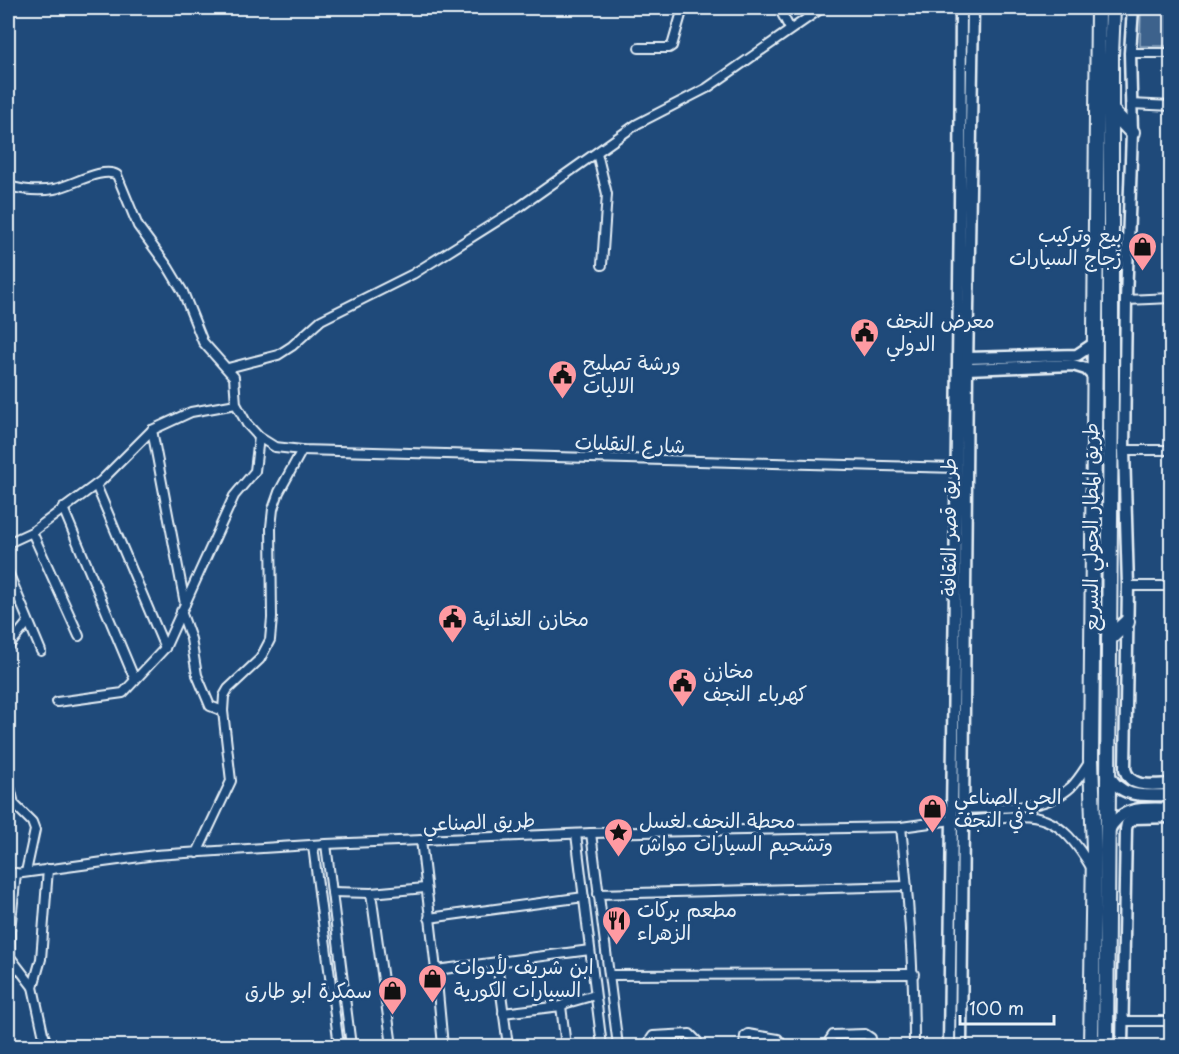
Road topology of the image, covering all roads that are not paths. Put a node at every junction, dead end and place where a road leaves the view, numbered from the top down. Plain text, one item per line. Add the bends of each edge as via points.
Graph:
1 (682, 8) edge
2 (726, 8) edge
3 (779, 8) edge
4 (822, 8) edge
5 (961, 8) edge
6 (973, 8) edge
7 (1098, 8) edge
8 (1113, 8) edge
9 (1120, 8) edge
10 (1133, 8) edge
11 (790, 30) junction
12 (639, 48) dead end
13 (1130, 53) junction
14 (1172, 53) edge
15 (1110, 55) junction
16 (1131, 104) junction
17 (1172, 106) edge
18 (1112, 111) junction
19 (1132, 132) junction
20 (597, 153) junction
21 (8, 186) edge
22 (602, 265) dead end
23 (1172, 298) edge
24 (1126, 300) junction
25 (1095, 343) junction
26 (1077, 355) junction
27 (967, 363) junction
28 (1079, 367) junction
29 (228, 369) junction
30 (1095, 383) junction
31 (1111, 388) junction
32 (236, 404) junction
33 (1094, 421) junction
34 (1110, 424) junction
35 (152, 430) junction
36 (259, 437) junction
37 (302, 450) junction
38 (1124, 450) junction
39 (1172, 450) edge
40 (957, 468) junction
41 (96, 485) junction
42 (63, 508) junction
43 (32, 532) junction
44 (8, 543) edge
45 (8, 572) edge
46 (1128, 586) junction
47 (1172, 586) edge
48 (183, 607) junction
49 (28, 622) junction
50 (1127, 622) junction
51 (79, 636) dead end
52 (1109, 639) junction
53 (8, 647) edge
54 (165, 648) junction
55 (40, 651) dead end
56 (135, 680) junction
57 (57, 702) dead end
58 (223, 711) junction
59 (959, 718) junction
60 (1091, 759) junction
61 (1108, 772) junction
62 (8, 779) edge
63 (1172, 784) edge
64 (1172, 795) edge
65 (964, 809) junction
66 (1172, 809) edge
67 (1172, 817) edge
68 (958, 821) junction
69 (901, 827) junction
70 (591, 833) junction
71 (576, 834) junction
72 (421, 840) junction
73 (1107, 840) junction
74 (951, 843) junction
75 (326, 844) junction
76 (963, 844) junction
77 (313, 846) junction
78 (197, 853) junction
79 (48, 869) junction
80 (26, 872) junction
81 (1094, 872) junction
82 (16, 873) junction
83 (8, 875) edge
84 (908, 886) junction
85 (425, 888) junction
86 (332, 892) junction
87 (371, 893) junction
88 (598, 894) junction
89 (584, 897) junction
90 (429, 918) junction
91 (590, 950) junction
92 (497, 963) junction
93 (436, 970) junction
94 (914, 974) junction
95 (610, 975) junction
96 (344, 985) junction
97 (33, 987) junction
98 (332, 987) junction
99 (595, 995) junction
100 (561, 1006) junction
101 (503, 1013) junction
102 (1122, 1021) junction
103 (1172, 1022) edge
104 (48, 1047) edge
105 (339, 1047) edge
106 (351, 1047) edge
107 (392, 1047) edge
108 (443, 1047) edge
109 (508, 1047) edge
110 (566, 1047) edge
111 (602, 1047) edge
112 (618, 1047) edge
113 (649, 1047) edge
114 (697, 1047) edge
115 (744, 1047) edge
116 (783, 1047) edge
117 (829, 1047) edge
118 (871, 1047) edge
119 (914, 1047) edge
120 (949, 1047) edge
121 (961, 1047) edge
122 (1091, 1047) edge
123 (1106, 1047) edge
124 (1122, 1047) edge

1 - 2 street
1 - 12 street via 672,46
3 - 11 street
4 - 11 street
5 - 40 street, طريق قصر الثقافة
6 - 27 street, طريق قصر الثقافة
7 - 25 highway, طريق المطار الحولي السريع
8 - 15 highway, طريق المطار الحولي السريع
9 - 15 highway
10 - 13 street
11 - 20 street via 707,88 637,124
13 - 14 street
13 - 16 street
15 - 18 highway, طريق المطار الحولي السريع
16 - 17 street
16 - 19 street
18 - 19 highway
18 - 31 highway, طريق المطار الحولي السريع
19 - 24 street
20 - 22 street via 607,194
20 - 29 street via 413,274 321,320 285,351
21 - 29 street via 44,190 105,171 117,175 138,226 183,292 203,342
23 - 24 street
24 - 38 street
25 - 26 street
25 - 30 highway, طريق المطار الحولي السريع
26 - 27 street
26 - 28 street via 1082,358
27 - 28 street
27 - 59 street, طريق قصر الثقافة
28 - 30 street via 1086,369
29 - 32 street via 235,382
30 - 31 highway via 1097,392 1104,394
30 - 33 highway, طريق المطار الحولي السريع
31 - 34 highway, طريق المطار الحولي السريع
32 - 35 street via 191,412
32 - 36 street
33 - 34 highway via 1103,417
33 - 60 highway, طريق المطار الحولي السريع
34 - 52 highway, طريق المطار الحولي السريع
35 - 41 street
35 - 48 street
36 - 37 street, شارع النقليات via 275,447
36 - 48 street via 255,471 234,496
37 - 40 street, شارع النقليات
37 - 58 street via 279,492 271,518 270,640 260,659 228,689
38 - 39 street
38 - 46 street
40 - 59 street, طريق قصر الثقافة
41 - 42 street
41 - 54 street
42 - 43 street
42 - 56 street
43 - 44 street
43 - 51 street
45 - 49 street
46 - 47 street
46 - 50 street
48 - 54 street
48 - 58 street via 197,675 210,706
49 - 53 street
49 - 55 street
50 - 52 highway
50 - 63 street via 1125,772 1136,783
52 - 61 highway, طريق المطار الحولي السريع
54 - 56 street
56 - 57 street via 123,693
58 - 78 street via 231,781
59 - 65 street, طريق قصر الثقافة
59 - 68 street, طريق قصر الثقافة
60 - 65 street via 1071,787 1048,800
60 - 81 highway, طريق المطار الحولي السريع
61 - 64 street via 1126,792
61 - 73 highway, طريق المطار الحولي السريع
62 - 80 street via 14,804 35,830
65 - 68 street, طريق قصر الثقافة
66 - 73 street via 1127,811 1113,823
67 - 102 street via 1134,818 1127,824
68 - 69 street, طريق الصناعي
68 - 74 street
68 - 76 street, طريق قصر الثقافة
68 - 81 street, طريق الصناعي via 1044,818 1069,838
69 - 70 street, طريق الصناعي
69 - 84 street
70 - 71 street, طريق الصناعي
70 - 88 street
71 - 72 street, طريق الصناعي
71 - 89 street
72 - 75 street, طريق الصناعي
72 - 85 street
73 - 123 highway, طريق المطار الحولي السريع
74 - 76 street
74 - 120 street
75 - 77 street, طريق الصناعي
75 - 86 street
76 - 121 street, طريق قصر الثقافة
77 - 78 street, طريق الصناعي
77 - 98 street
78 - 79 street, طريق الصناعي
79 - 80 street, طريق الصناعي
79 - 97 street via 41,959
80 - 82 street, طريق الصناعي
81 - 122 highway, طريق المطار الحولي السريع
82 - 83 street, طريق الصناعي
82 - 97 street via 10,957
84 - 88 street
84 - 94 street
85 - 87 street
85 - 90 street
86 - 87 street
86 - 96 street
87 - 107 street
88 - 95 street
89 - 90 street
89 - 91 street
90 - 93 street
91 - 92 street
91 - 99 street
92 - 93 street
92 - 101 street
93 - 108 street
94 - 95 street
94 - 119 street
95 - 112 street
96 - 98 street
96 - 106 street
97 - 104 street
98 - 105 street
99 - 100 street
99 - 111 street
100 - 101 street
100 - 110 street
101 - 109 street
102 - 103 street
102 - 124 street
113 - 114 street via 653,1036 690,1034
115 - 116 street via 748,1034 778,1039
117 - 118 street via 833,1035 865,1034 871,1038

